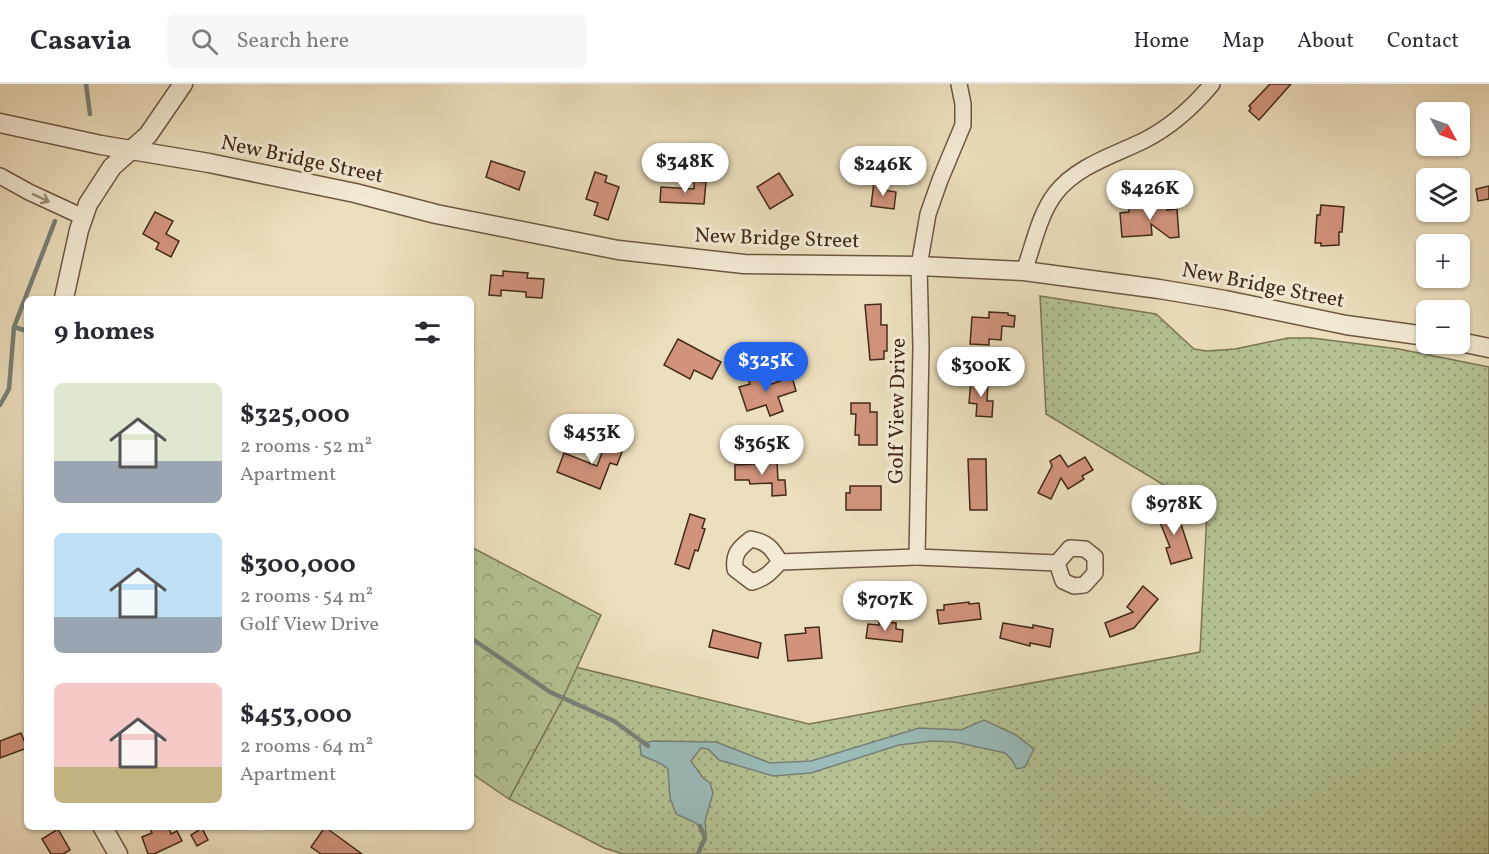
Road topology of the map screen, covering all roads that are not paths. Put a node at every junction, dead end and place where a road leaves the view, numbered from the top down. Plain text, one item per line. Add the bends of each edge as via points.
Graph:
1 (183, 84) edge
2 (959, 84) edge
3 (1212, 84) edge
4 (0, 123) edge
5 (130, 150) junction
6 (0, 176) edge
7 (82, 217) junction
8 (919, 266) junction
9 (1024, 271) junction
10 (64, 296) edge
11 (1416, 335) edge
12 (1470, 344) edge
13 (1489, 348) edge
14 (917, 557) junction
15 (780, 562) dead end
16 (1057, 563) dead end
17 (104, 830) edge
18 (118, 854) edge

1 - 5 street via 148,135
2 - 8 street, Golf View Drive via 963,125 928,214
3 - 9 street via 1174,123 1081,171 1056,193
4 - 5 street, New Bridge Street
5 - 7 street via 105,176
5 - 8 street, New Bridge Street via 209,163 618,250 744,264
6 -> 7 street
7 - 10 street
8 - 9 street, New Bridge Street
8 - 14 street, Golf View Drive
9 - 11 street, New Bridge Street via 1159,289 1346,326
12 - 13 street
14 - 15 street
14 - 16 street
17 - 18 street

